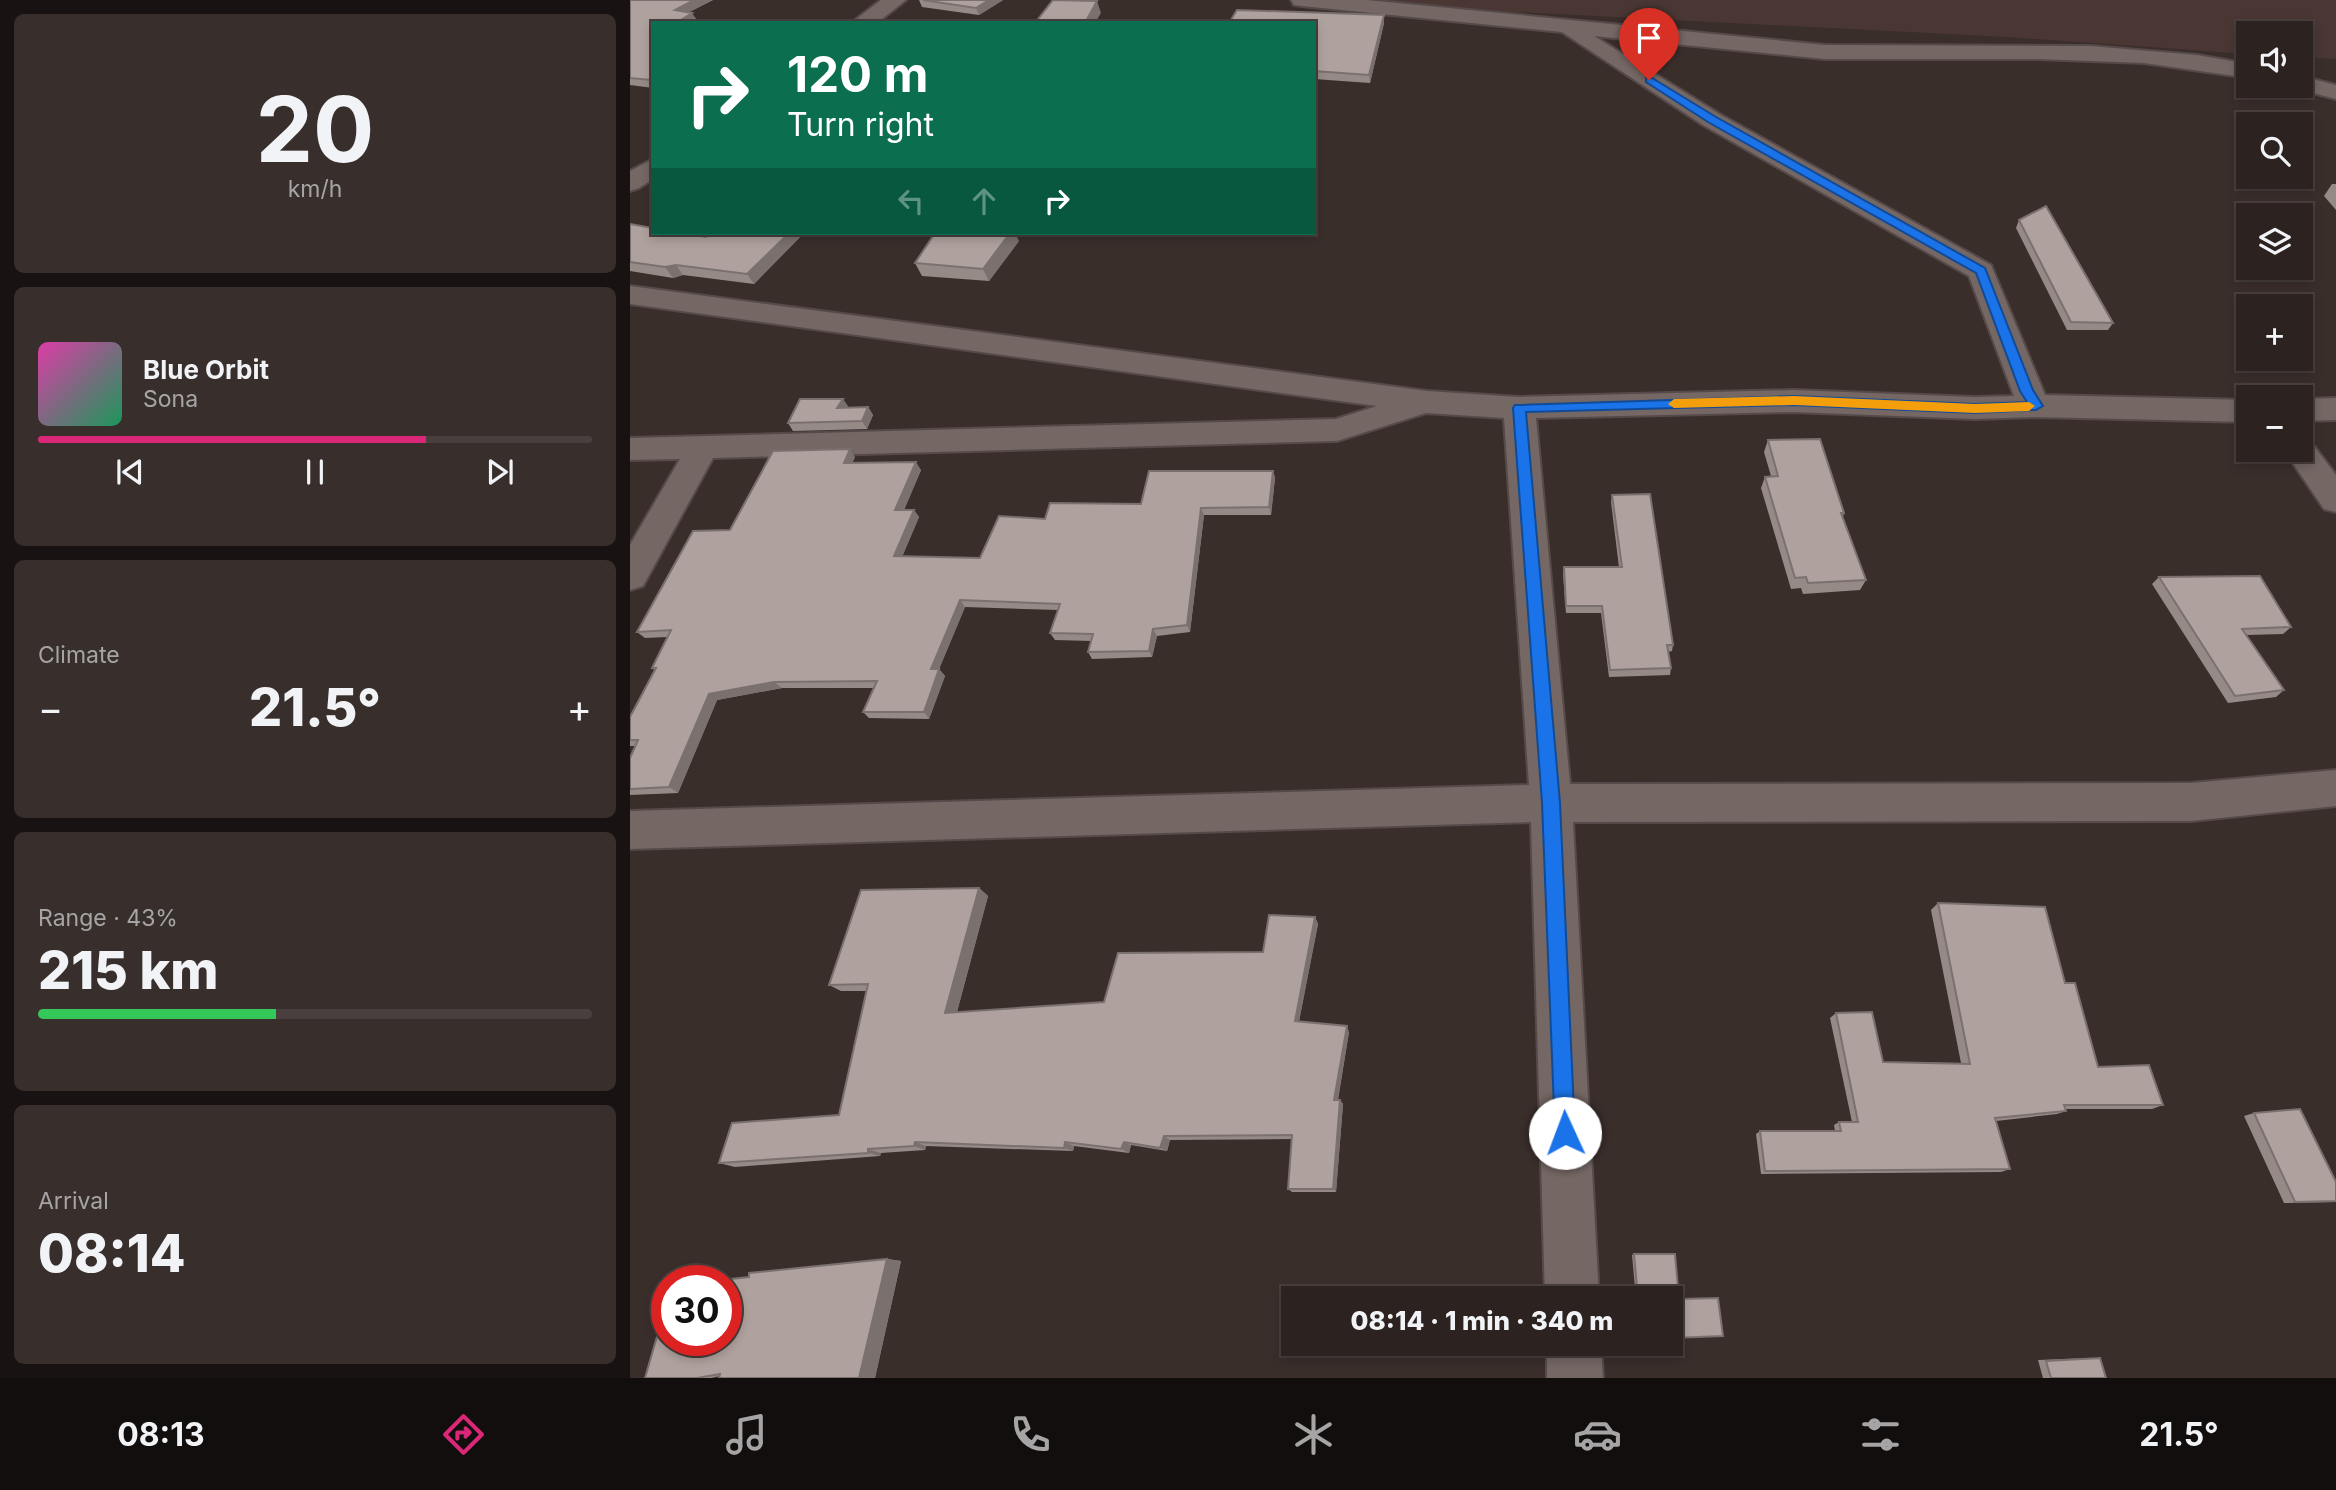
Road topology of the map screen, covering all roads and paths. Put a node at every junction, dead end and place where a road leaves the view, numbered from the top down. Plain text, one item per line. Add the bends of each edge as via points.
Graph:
1 (895, 0) edge
2 (1302, 0) edge
3 (865, 21) edge
4 (1565, 27) junction
5 (2236, 68) edge
6 (2313, 86) edge
7 (2336, 92) edge
8 (651, 168) edge
9 (630, 183) edge
10 (630, 295) edge
11 (1427, 402) junction
12 (2036, 406) junction
13 (1519, 408) junction
14 (2313, 410) edge
15 (2336, 410) edge
16 (2236, 411) edge
17 (630, 449) edge
18 (702, 449) junction
19 (2309, 462) edge
20 (2336, 500) edge
21 (630, 576) edge
22 (2336, 788) edge
23 (1551, 803) junction
24 (630, 830) edge
25 (1571, 1286) edge
26 (1574, 1356) edge
27 (1575, 1378) edge

1 - 3 street
2 - 4 street
4 - 5 street via 1825,52 2150,57
4 - 12 street via 1712,120 1981,271 2026,391
6 - 7 street
8 - 9 street
10 - 11 street
11 - 13 street
11 - 18 street via 1337,430
12 - 13 street via 1794,401
12 - 16 street
13 - 23 street
14 - 15 street
17 - 18 street
18 - 21 street
19 - 20 street
22 - 23 street via 2192,802
23 - 24 street
23 - 25 street
26 - 27 street

